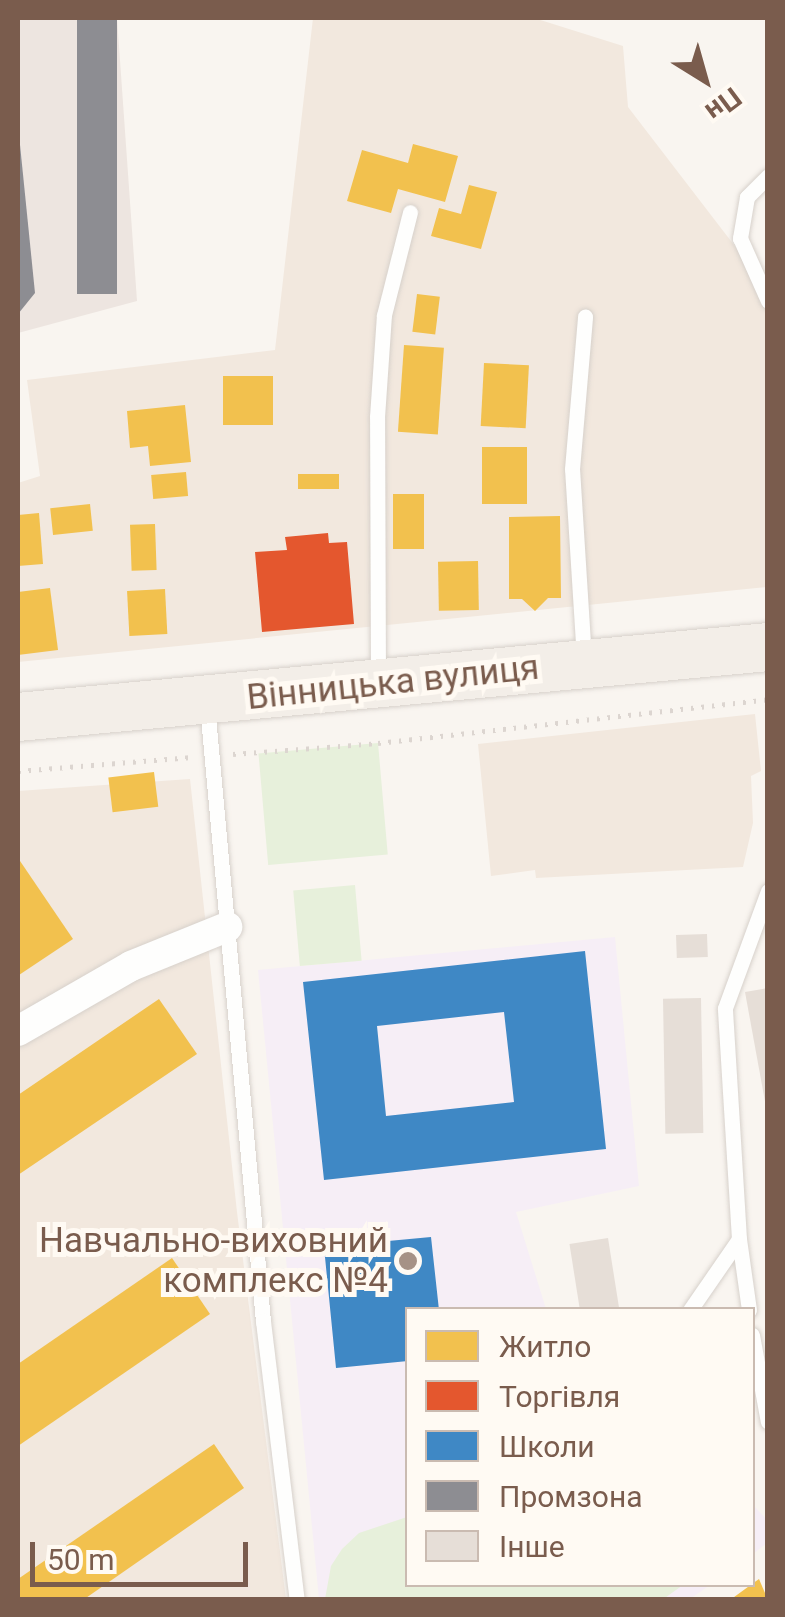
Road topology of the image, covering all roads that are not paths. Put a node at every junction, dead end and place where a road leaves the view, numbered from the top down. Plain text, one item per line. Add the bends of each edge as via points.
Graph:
1 (768, 176) edge
2 (410, 212) dead end
3 (768, 301) edge
4 (585, 316) dead end
5 (768, 648) edge
6 (584, 664) junction
7 (378, 684) junction
8 (206, 701) junction
9 (18, 717) edge
10 (768, 891) edge
11 (227, 927) junction
12 (18, 1031) edge
13 (739, 1239) junction
14 (692, 1307) edge
15 (749, 1307) edge
16 (755, 1364) edge
17 (761, 1419) edge
18 (297, 1600) edge

1 - 3 lane via 747,197 740,238
2 - 7 lane via 384,315 377,417
4 - 6 lane via 572,469
5 - 6 main road, Вінницька вулиця
6 - 7 main road, Вінницька вулиця
7 - 8 main road, Вінницька вулиця
8 - 9 main road, Вінницька вулиця
8 - 11 lane
10 - 13 lane via 725,1008
11 - 12 street via 131,966
11 - 18 lane
13 - 14 lane
13 - 15 lane
16 - 17 lane

